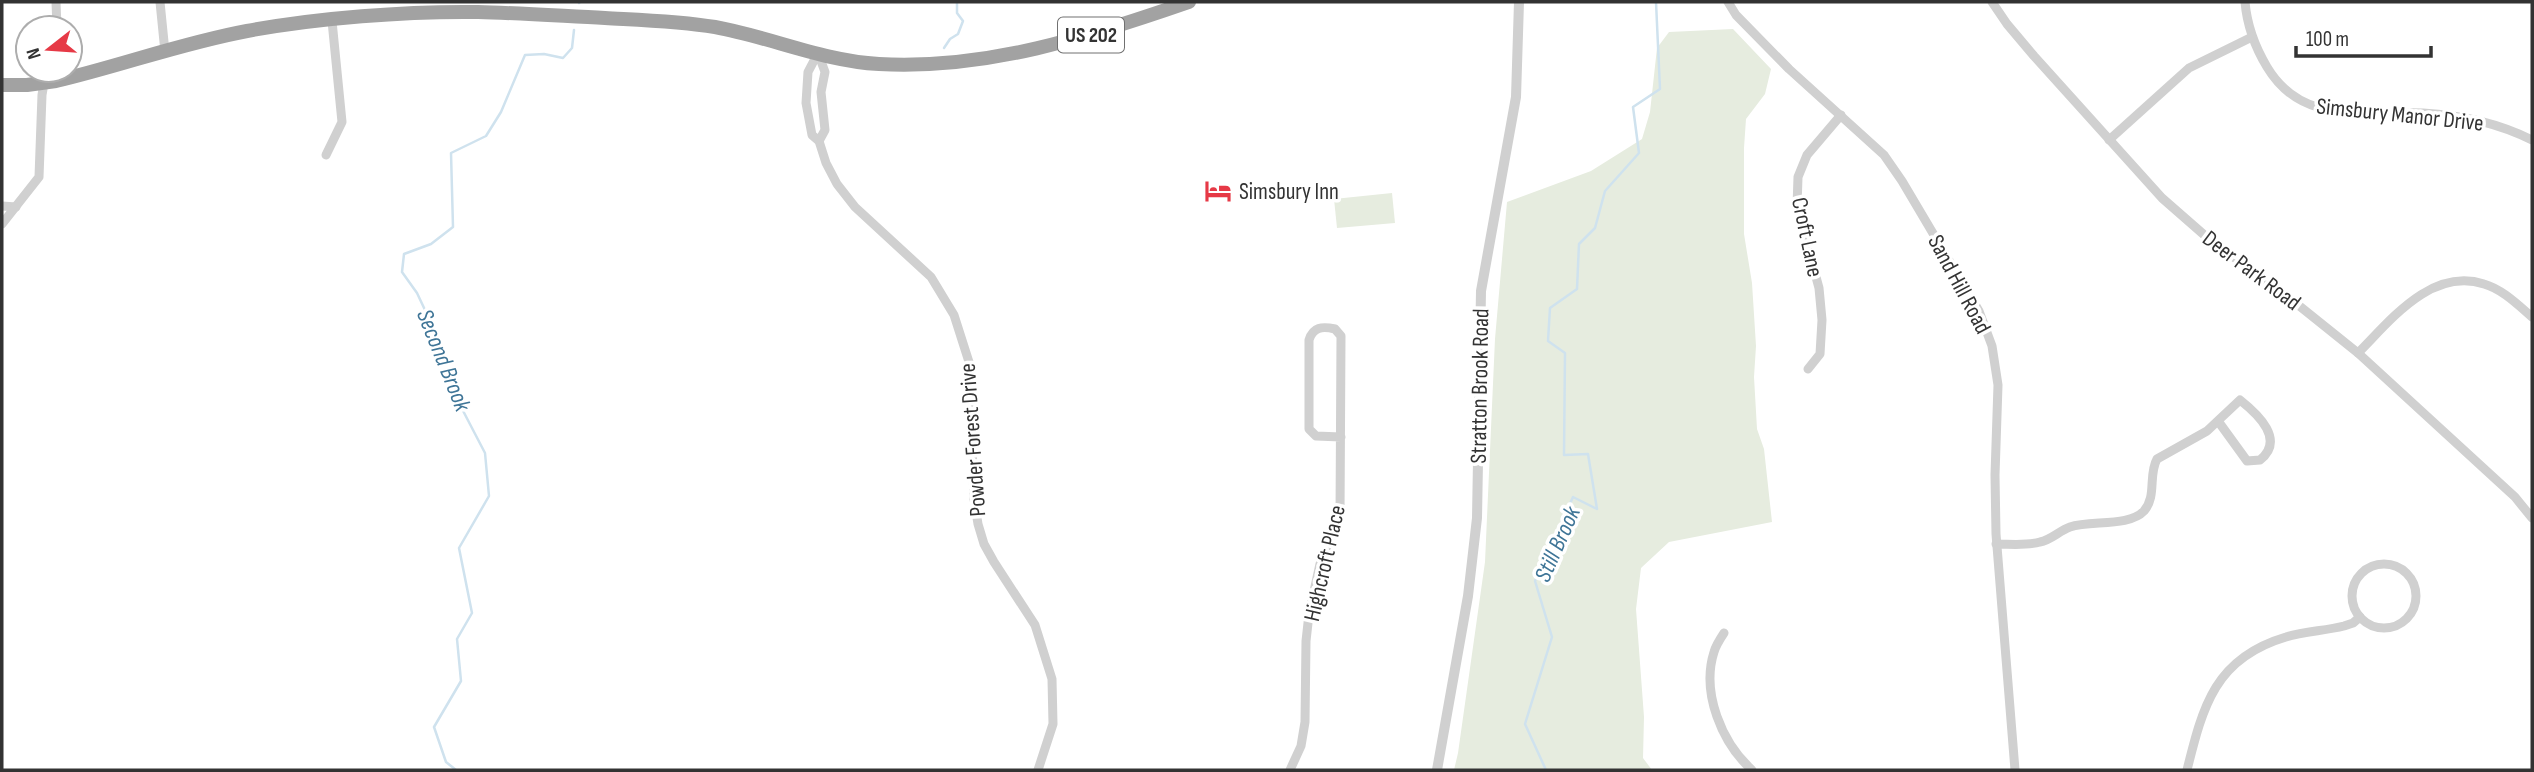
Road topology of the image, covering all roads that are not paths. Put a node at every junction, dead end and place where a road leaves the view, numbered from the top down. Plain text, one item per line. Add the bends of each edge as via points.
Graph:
1 (160, 2) edge
2 (1189, 2) edge
3 (1519, 2) edge
4 (1728, 2) edge
5 (1992, 2) edge
6 (2245, 2) edge
7 (332, 21) junction
8 (2252, 37) junction
9 (165, 52) junction
10 (818, 53) junction
11 (84, 68) edge
12 (46, 84) edge
13 (1841, 115) junction
14 (2109, 140) junction
15 (2532, 140) edge
16 (819, 141) junction
17 (326, 155) dead end
18 (2, 206) edge
19 (16, 207) junction
20 (2, 224) edge
21 (2532, 317) edge
22 (2358, 353) junction
23 (1808, 369) dead end
24 (2218, 421) junction
25 (1341, 437) junction
26 (2529, 507) edge
27 (2532, 517) edge
28 (1996, 544) junction
29 (2360, 617) junction
30 (1724, 633) dead end
31 (1038, 770) edge
32 (1290, 770) edge
33 (1437, 770) edge
34 (1752, 770) edge
35 (2015, 770) edge
36 (2187, 770) edge

1 - 9 street
2 - 10 highway, US 202 via 1049,47 991,59 875,64
3 - 33 street, Stratton Brook Road via 1516,97 1481,291 1477,518
4 - 13 street, Sand Hill Road via 1789,69
5 - 14 street, Deer Park Road
6 - 8 street, Simsbury Manor Drive
7 - 9 highway, US 202 via 247,31
7 - 10 highway, US 202 via 375,11 675,23 730,30
7 - 17 street via 342,122
8 - 14 street via 2189,68
8 - 15 street, Simsbury Manor Drive via 2275,81 2286,93 2314,108 2465,118
9 - 11 highway, US 202
10 - 16 street, Powder Forest Drive via 825,72 821,93 825,130
10 - 16 street, Powder Forest Drive via 808,72 806,103 812,135
12 - 19 street via 39,177
13 - 23 street, Croft Lane via 1807,155 1798,177 1797,207 1819,288 1822,320 1820,354
13 - 28 street, Sand Hill Road via 1884,155 1902,181 1979,311 1992,346 1998,385
14 - 22 street, Deer Park Road via 2162,198 2210,240
16 - 31 street, Powder Forest Drive via 837,184 855,207 931,277 954,315 969,362 978,524 994,562 1035,625 1052,679 1053,724
18 - 19 street
19 - 20 street
21 - 22 street via 2485,284 2440,284 2415,299
22 - 26 street, Deer Park Road
24 - 24 street via 2240,400 2269,431 2271,446 2260,460 2248,461
24 - 28 street via 2157,459 2151,497 2137,516 2069,527 2041,542
25 - 25 street, Highcroft Place via 1341,336 1335,329 1318,328 1310,340 1308,429 1316,436
25 - 32 street, Highcroft Place via 1340,516 1320,564 1309,614 1305,722
26 - 27 street, Deer Park Road
28 - 35 street, Sand Hill Road
29 - 29 street via 2352,592 2365,569 2391,564 2414,581 2416,602 2406,620 2377,628
29 - 36 street via 2344,626 2273,641 2225,673 2207,704
30 - 34 street via 1714,651 1711,693 1721,728

